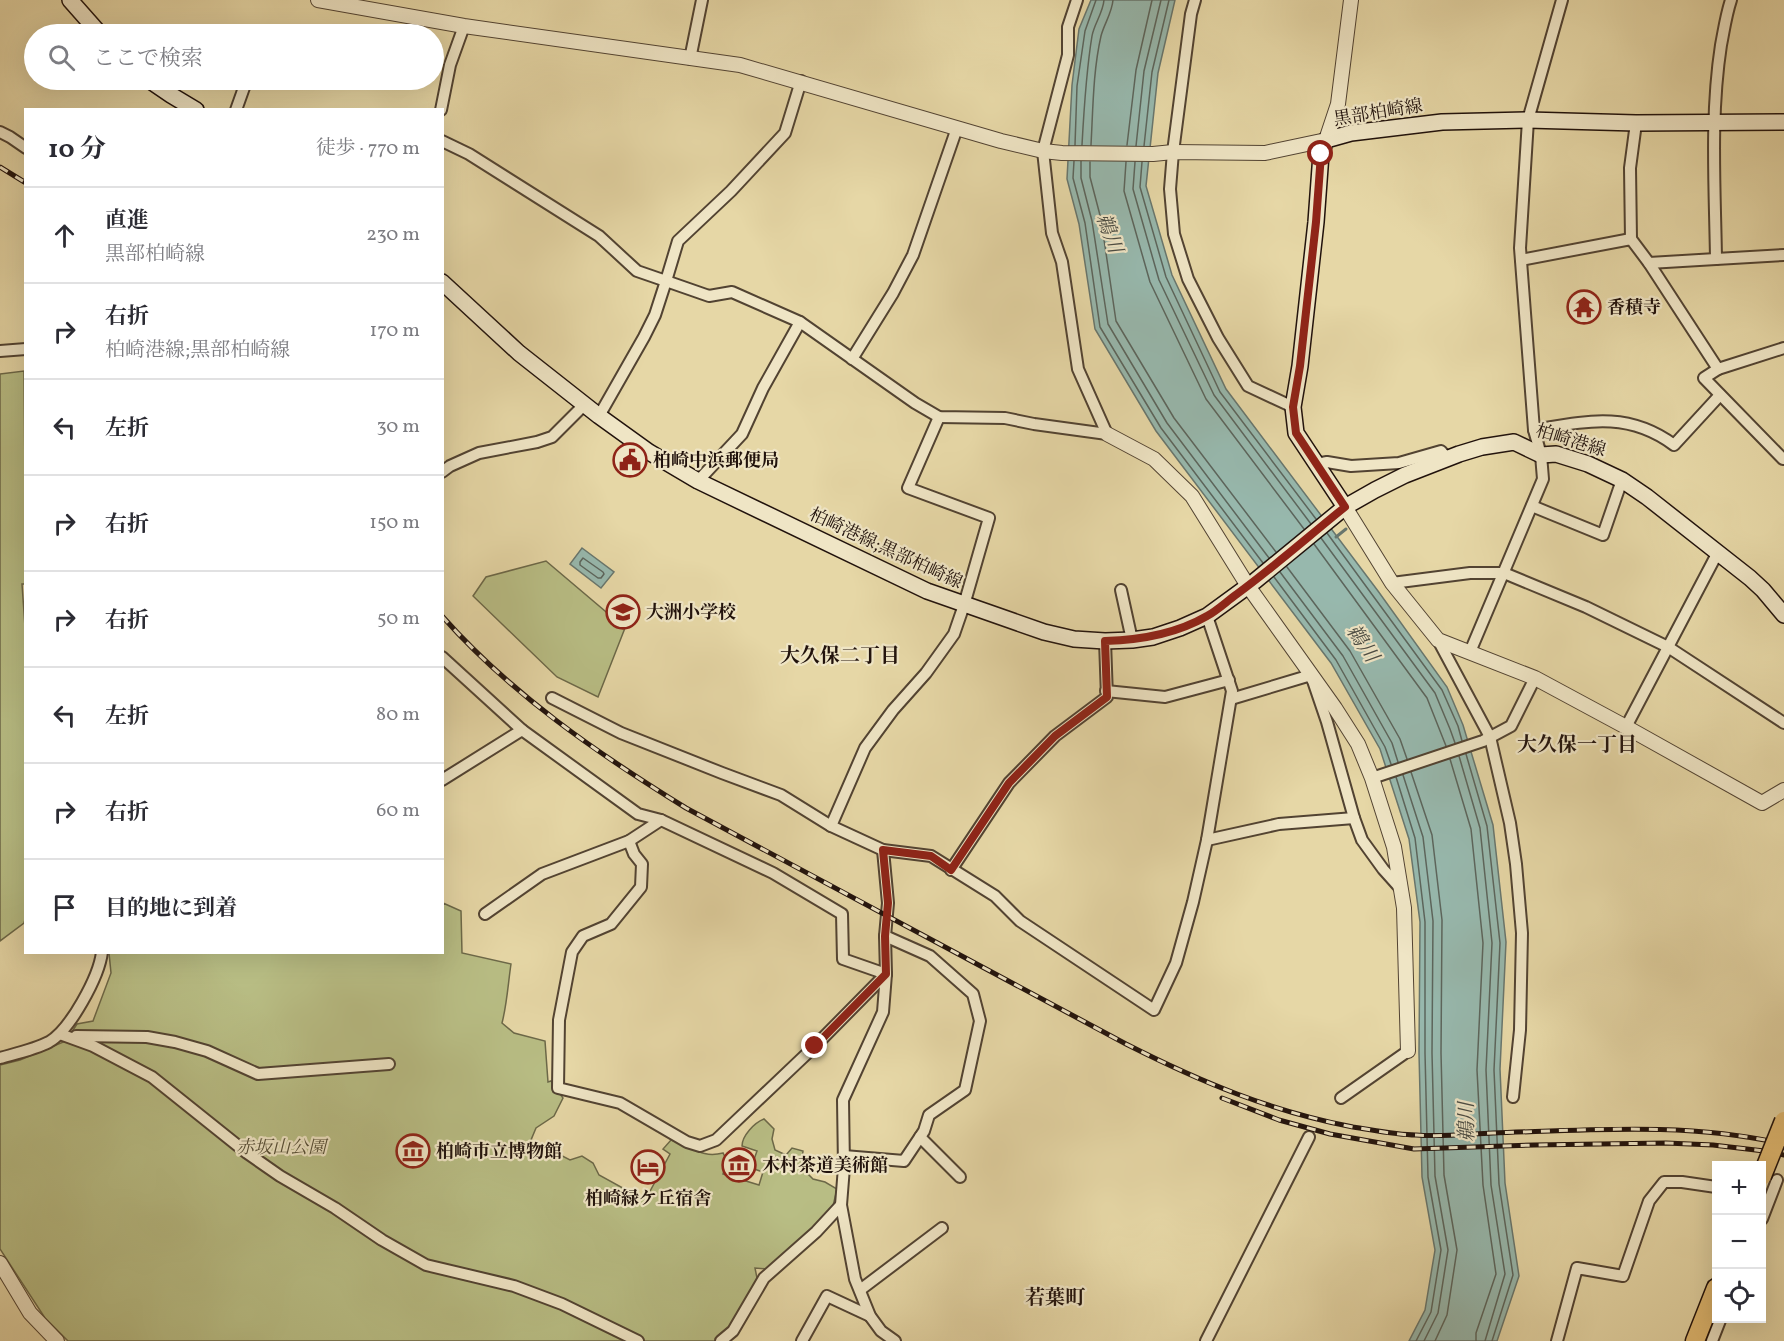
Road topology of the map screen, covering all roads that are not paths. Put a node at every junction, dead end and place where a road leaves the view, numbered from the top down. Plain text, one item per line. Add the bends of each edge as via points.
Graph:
1 (70, 0) edge
2 (318, 0) edge
3 (702, 0) edge
4 (1077, 0) edge
5 (1195, 0) edge
6 (1351, 0) edge
7 (1562, 0) edge
8 (1731, 0) edge
9 (91, 24) edge
10 (464, 26) junction
11 (690, 59) junction
12 (801, 81) junction
13 (164, 90) edge
14 (243, 90) edge
15 (193, 108) edge
16 (237, 108) edge
17 (441, 108) edge
18 (1528, 120) junction
19 (1784, 122) edge
20 (1636, 123) junction
21 (1714, 123) junction
22 (957, 128) junction
23 (0, 132) edge
24 (1326, 140) junction
25 (444, 142) edge
26 (24, 147) edge
27 (1043, 151) junction
28 (1173, 152) junction
29 (1631, 239) junction
30 (1784, 255) edge
31 (1716, 259) junction
32 (1521, 260) junction
33 (1649, 263) junction
34 (666, 280) junction
35 (444, 284) edge
36 (800, 322) junction
37 (1784, 348) edge
38 (24, 349) edge
39 (0, 351) edge
40 (852, 359) junction
41 (1718, 369) junction
42 (1720, 395) junction
43 (584, 405) junction
44 (1293, 407) junction
45 (599, 416) junction
46 (939, 417) junction
47 (1534, 430) junction
48 (1107, 434) junction
49 (1541, 455) junction
50 (1446, 458) junction
51 (1783, 459) edge
52 (1316, 464) junction
53 (444, 470) edge
54 (1622, 480) junction
55 (698, 481) junction
56 (1532, 506) junction
57 (1339, 511) junction
58 (1718, 552) junction
59 (1504, 573) junction
60 (1392, 583) junction
61 (1251, 584) junction
62 (1121, 590) dead end
63 (964, 605) junction
64 (1784, 615) edge
65 (1207, 616) junction
66 (1132, 640) junction
67 (1438, 640) junction
68 (1105, 641) junction
69 (1668, 647) junction
70 (1470, 652) junction
71 (444, 659) edge
72 (1311, 675) junction
73 (1535, 678) junction
74 (1229, 680) junction
75 (1106, 691) junction
76 (552, 698) dead end
77 (1231, 699) junction
78 (1784, 723) edge
79 (1626, 727) junction
80 (522, 730) junction
81 (1487, 739) junction
82 (1376, 777) junction
83 (444, 779) edge
84 (1784, 790) edge
85 (1354, 818) junction
86 (661, 820) junction
87 (831, 826) junction
88 (1207, 840) junction
89 (629, 841) junction
90 (883, 850) junction
91 (951, 870) junction
92 (1400, 888) junction
93 (485, 914) dead end
94 (885, 936) junction
95 (102, 954) edge
96 (886, 974) junction
97 (60, 1034) junction
98 (1408, 1051) joint
99 (0, 1058) edge
100 (389, 1064) dead end
101 (1514, 1097) dead end
102 (1341, 1098) dead end
103 (1784, 1121) edge
104 (920, 1137) junction
105 (1309, 1137) dead end
106 (844, 1156) junction
107 (960, 1177) dead end
108 (1774, 1179) edge
109 (1712, 1186) edge
110 (841, 1205) junction
111 (1762, 1215) edge
112 (942, 1228) dead end
113 (0, 1263) edge
114 (860, 1290) junction
115 (1712, 1298) edge
116 (870, 1316) junction
117 (1719, 1323) edge
118 (878, 1336) edge
119 (57, 1341) edge
120 (638, 1341) edge
121 (721, 1341) edge
122 (802, 1341) edge
123 (896, 1341) edge
124 (1206, 1341) edge
125 (1557, 1341) edge
126 (1695, 1341) edge
127 (1712, 1341) edge

1 - 9 main road
2 - 10 street
3 - 11 street
4 - 27 street via 1068,27 1068,55
5 - 28 street
6 - 24 street via 1338,104
7 - 18 street
8 - 21 street via 1718,67
10 - 11 street
10 - 17 street via 450,65
11 - 12 street via 740,65
12 - 22 street
12 - 34 street via 785,133 678,241
13 - 15 main road
14 - 16 street
18 - 20 main road, 黒部柏崎線
18 - 24 main road, 黒部柏崎線 via 1442,122 1351,133
18 - 32 street
19 - 21 main road, 黒部柏崎線
20 - 21 main road, 黒部柏崎線
20 - 29 street via 1629,168
21 - 31 street
22 - 27 street
22 - 40 street via 913,255
23 - 26 street
24 - 28 street via 1265,153
24 - 44 main road, 黒部柏崎線 via 1321,154
25 - 34 street via 599,236 637,271
27 - 28 street
27 - 48 street via 1052,233 1062,262 1078,369
28 - 44 street via 1170,189 1174,234 1188,279 1248,386
29 - 32 street
29 - 33 street
30 - 31 street
31 - 33 street
32 - 47 street
33 - 41 street
34 - 36 street via 709,296 732,292
34 - 45 street via 655,315
35 - 43 main road, 柏崎港線;黒部柏崎線
36 - 40 street
36 - 55 street via 742,434
37 - 41 street
38 - 39 street
40 - 46 street
41 - 42 street via 1704,378
42 - 47 street via 1674,445 1634,424 1576,423
42 - 51 street
43 - 45 main road, 柏崎港線;黒部柏崎線
43 - 53 street via 552,437 479,453
44 - 52 main road, 黒部柏崎線 via 1296,433
45 - 55 main road, 柏崎港線;黒部柏崎線
46 - 48 street via 1005,418
46 - 63 street via 908,488 989,518
47 - 49 street
48 - 61 street via 1154,459 1192,496
49 - 50 main road, 柏崎港線 via 1514,442
49 - 54 main road, 柏崎港線 via 1556,453
49 - 56 street via 1543,479
50 - 52 street via 1441,451 1399,463
50 - 57 main road, 柏崎港線
52 - 57 main road, 黒部柏崎線
54 - 56 street via 1603,535
54 - 58 main road, 柏崎港線
55 - 63 main road, 柏崎港線;黒部柏崎線
56 - 59 street
57 - 60 street
57 - 61 main road, 柏崎港線;黒部柏崎線
58 - 64 main road, 柏崎港線 via 1763,590
58 - 69 street
59 - 60 street via 1470,573
59 - 69 street
59 - 70 street
60 - 67 street
61 - 65 main road, 柏崎港線;黒部柏崎線
61 - 72 street
62 - 66 street
63 - 68 main road, 柏崎港線;黒部柏崎線 via 1044,633
63 - 87 street via 954,634 865,748
65 - 66 main road, 柏崎港線;黒部柏崎線 via 1153,637
65 - 74 street
66 - 68 main road, 柏崎港線;黒部柏崎線
67 - 70 street
67 - 81 street
68 - 75 street
69 - 78 street
69 - 79 street
70 - 73 street
71 - 80 street
72 - 77 street
72 - 82 street
72 - 85 street
73 - 79 street
73 - 81 street via 1511,726
74 - 75 street via 1165,697
74 - 77 street
75 - 91 street via 1107,697 1055,736 1009,783
76 - 87 street via 621,733 782,795
77 - 88 street
79 - 84 street via 1762,802
80 - 83 street
80 - 86 street via 638,814
81 - 82 street
81 - 101 street via 1510,823 1522,933
82 - 92 street
85 - 88 street via 1279,824
85 - 92 street via 1362,840
86 - 89 street
86 - 96 street via 773,873 842,914 843,959
87 - 90 street
88 - 91 street via 1176,963 1154,1010 1020,921 995,896
89 - 93 street via 542,874
89 - 96 street via 642,864 640,887 611,924 583,936 572,952 559,1020 558,1089 620,1104 700,1146 716,1140
90 - 91 street via 931,856
90 - 94 street via 888,903
92 - 98 street via 1404,908
94 - 96 street
94 - 104 street via 930,956 973,994 980,1021 965,1090 929,1115
95 - 97 street via 100,965 73,1017
96 - 106 street via 883,1012 843,1100
97 - 99 street via 48,1043
97 - 100 street via 147,1037 175,1042 207,1051 258,1074
97 - 120 street via 93,1046 152,1077 280,1176 426,1264 514,1286 562,1304
98 - 102 street
103 - 108 highway, bridge
104 - 106 street via 904,1161
104 - 107 street
105 - 124 street
106 - 110 street
108 - 111 street
109 - 125 street via 1664,1182 1649,1201 1623,1276 1577,1268
110 - 114 street
110 - 121 street via 764,1278 733,1331
112 - 114 street
113 - 119 street via 30,1313
114 - 116 street
115 - 126 highway
116 - 118 street
116 - 122 street via 827,1296
117 - 127 street
118 - 123 street

